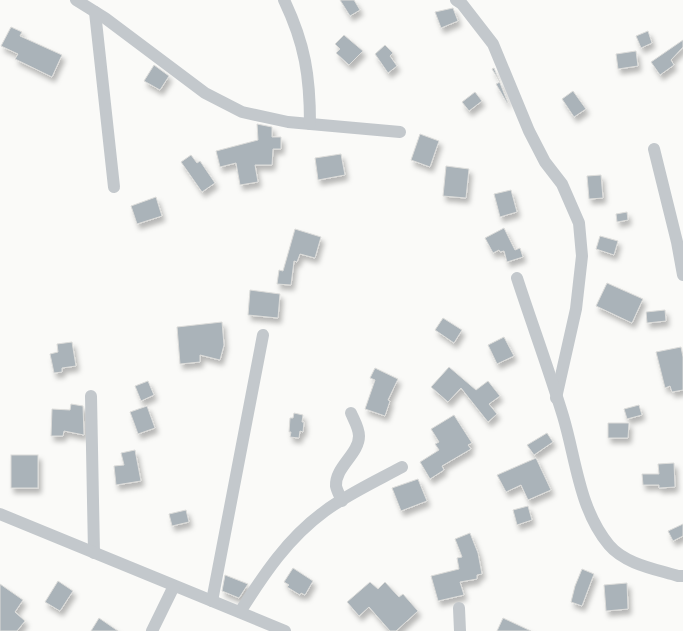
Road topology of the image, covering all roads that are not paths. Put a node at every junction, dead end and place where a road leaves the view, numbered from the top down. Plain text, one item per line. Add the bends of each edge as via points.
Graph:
1 (76, 0) edge
2 (284, 0) edge
3 (456, 0) edge
4 (94, 12) junction
5 (310, 124) junction
6 (400, 132) dead end
7 (654, 149) dead end
8 (114, 187) dead end
9 (683, 275) edge
10 (517, 278) dead end
11 (263, 335) dead end
12 (91, 396) dead end
13 (556, 398) junction
14 (351, 413) dead end
15 (402, 467) dead end
16 (342, 501) junction
17 (0, 514) edge
18 (94, 553) junction
19 (683, 576) edge
20 (174, 586) junction
21 (212, 601) junction
22 (459, 608) dead end
23 (240, 612) junction
24 (152, 631) edge
25 (285, 631) edge
26 (460, 631) edge

1 - 4 street
2 - 5 street via 303,47 310,87
3 - 13 street via 493,44 529,131 545,162 562,184 579,223 582,256 576,309
4 - 5 street via 205,93 242,112
4 - 8 street
5 - 6 street
7 - 9 street
10 - 13 street
11 - 21 street
12 - 18 street
13 - 19 street via 586,507 610,546 632,562
14 - 16 street via 359,436 338,476 336,484
15 - 16 street
16 - 23 street via 327,509 287,546 266,570
17 - 18 street
18 - 20 street
20 - 21 street
20 - 24 street
21 - 23 street
22 - 26 street
23 - 25 street

